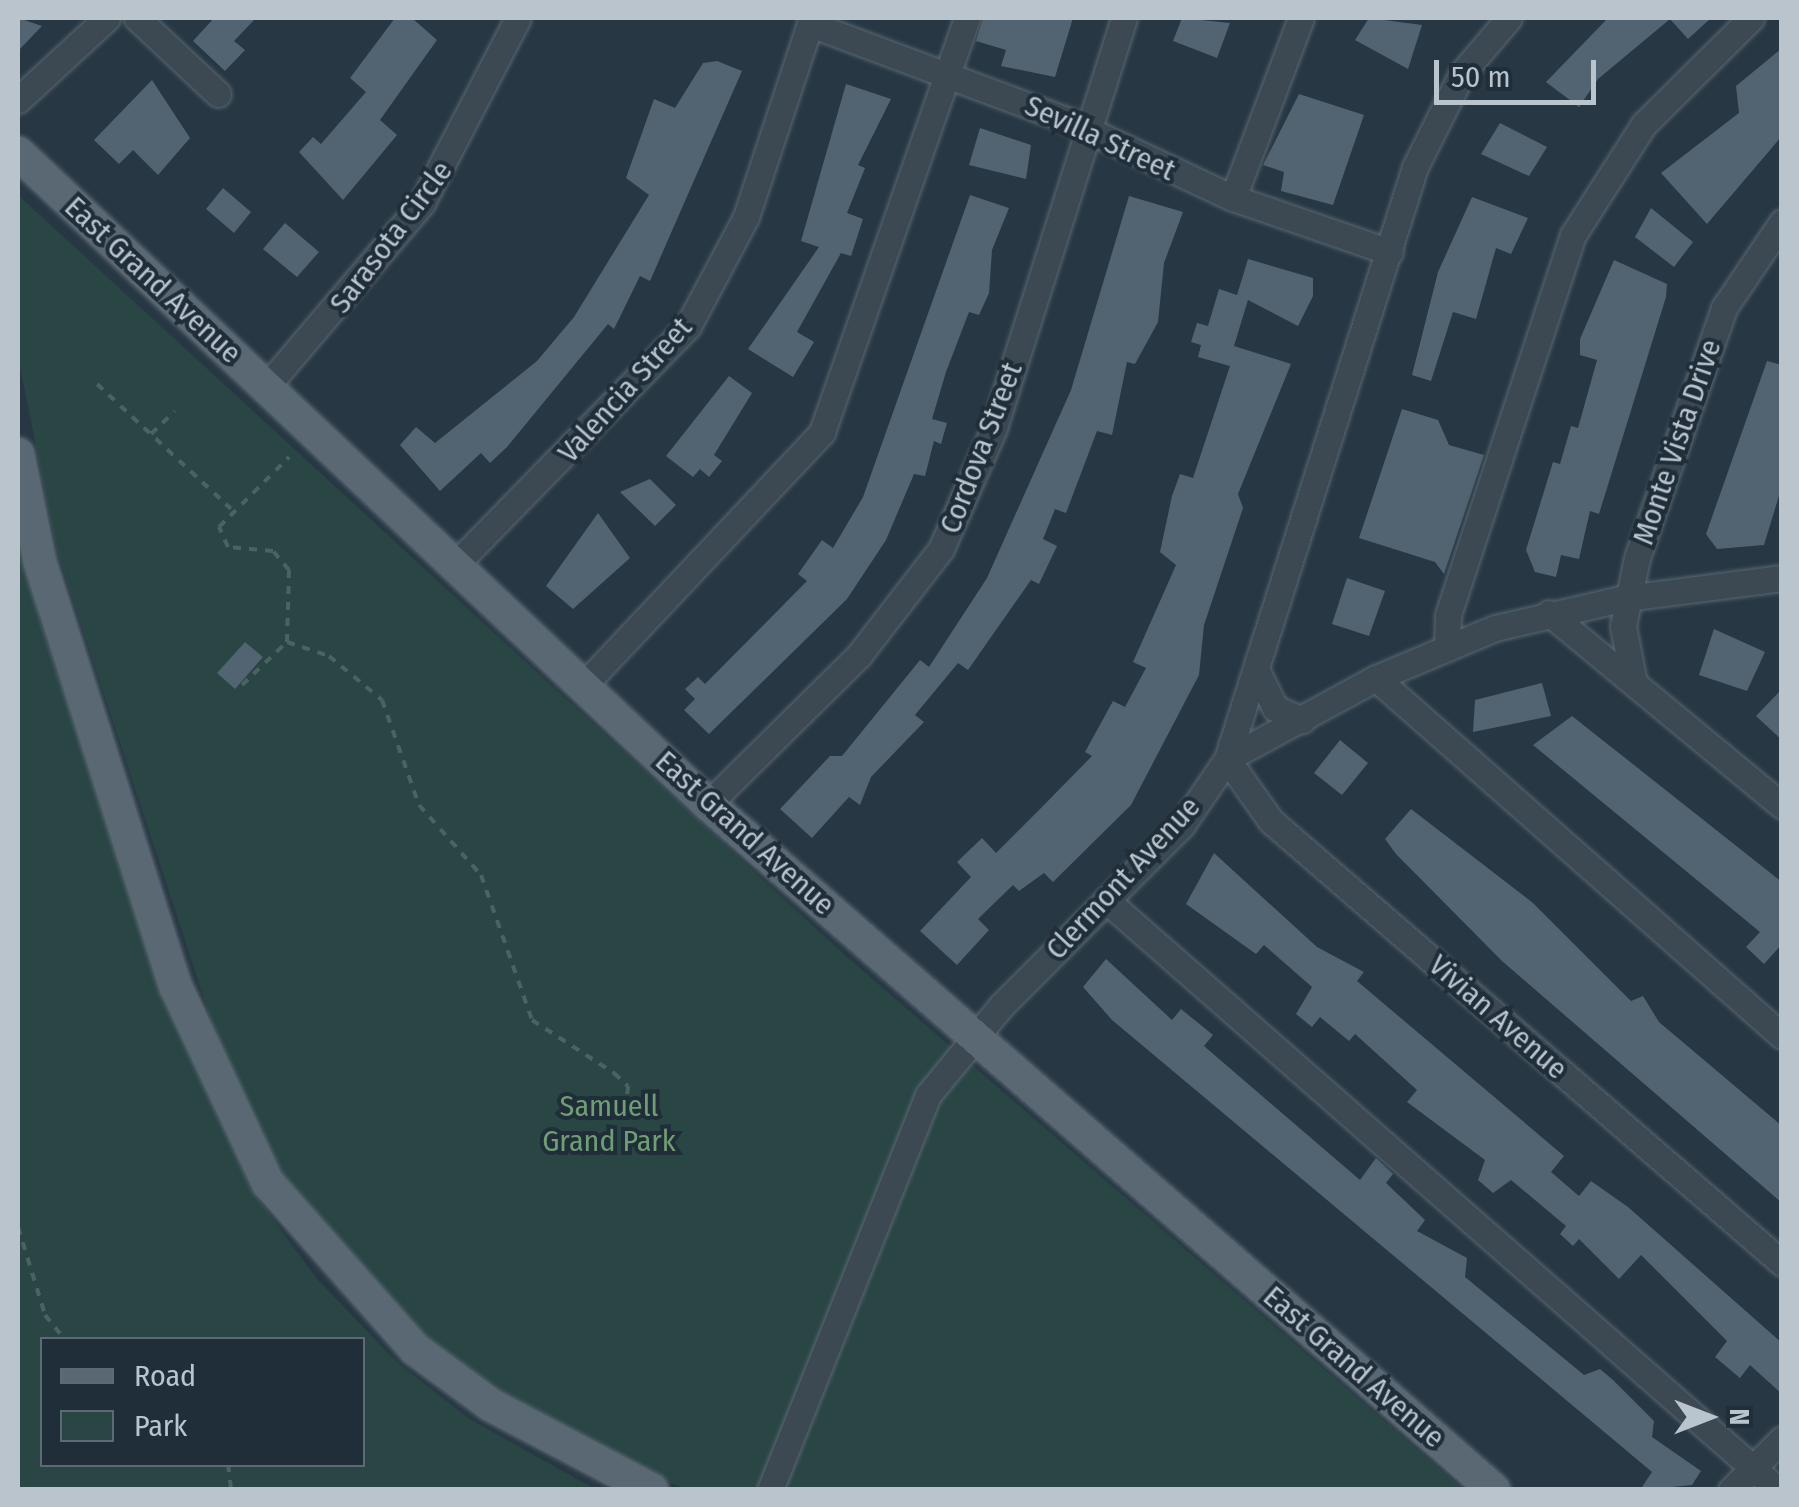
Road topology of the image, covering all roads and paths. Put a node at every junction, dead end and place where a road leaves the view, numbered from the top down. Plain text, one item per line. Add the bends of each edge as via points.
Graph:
1 (107, 18) edge
2 (136, 18) edge
3 (518, 18) edge
4 (968, 18) edge
5 (1124, 18) edge
6 (1301, 18) edge
7 (1509, 18) edge
8 (1751, 18) edge
9 (811, 21) edge
10 (950, 74) junction
11 (218, 94) dead end
12 (18, 100) edge
13 (1088, 133) junction
14 (18, 152) edge
15 (1233, 198) junction
16 (1782, 222) edge
17 (1390, 252) junction
18 (97, 384) dead end
19 (267, 386) junction
20 (174, 411) dead end
21 (152, 434) junction
22 (18, 454) edge
23 (289, 457) dead end
24 (231, 509) junction
25 (456, 564) junction
26 (1782, 578) edge
27 (1625, 598) junction
28 (1550, 613) junction
29 (287, 642) junction
30 (1447, 645) junction
31 (1256, 669) junction
32 (1376, 678) junction
33 (1634, 678) junction
34 (242, 685) dead end
35 (583, 686) junction
36 (1302, 720) junction
37 (1227, 760) junction
38 (708, 804) junction
39 (1782, 806) edge
40 (1106, 900) junction
41 (975, 1034) junction
42 (1782, 1036) edge
43 (626, 1107) dead end
44 (18, 1227) edge
45 (1782, 1264) edge
46 (63, 1337) edge
47 (1782, 1439) edge
48 (1753, 1468) junction
49 (652, 1490) edge
50 (770, 1490) edge
51 (1494, 1490) edge
52 (1731, 1490) edge
53 (1778, 1490) edge

1 - 12 street
2 - 11 street
3 - 19 street, Sarasota Circle via 422,204
4 - 10 street
5 - 13 street, Cordova Street
6 - 15 street
7 - 17 street, Clermont Avenue via 1436,119
8 - 30 street via 1644,124 1572,235 1448,615
9 - 10 street, Sevilla Street
9 - 25 street, Valencia Street via 746,217 688,326
10 - 13 street, Sevilla Street
10 - 35 street via 822,432
13 - 15 street, Sevilla Street
13 - 38 street, Cordova Street via 994,428 941,549 858,655
14 - 19 main road, East Grand Avenue
15 - 17 street, Sevilla Street
16 - 27 street, Monte Vista Drive via 1724,308
17 - 31 street, Clermont Avenue
18 - 21 path
19 - 25 main road, East Grand Avenue
20 - 21 path
21 - 24 path
22 - 49 main road via 40,562 176,987 268,1183 415,1349 491,1405
23 - 24 path via 247,508
24 - 29 path via 218,527 222,543 286,563
25 - 35 main road, East Grand Avenue
26 - 27 street
27 - 28 street
27 - 33 street, Monte Vista Drive
28 - 30 street
28 - 33 street
29 - 34 path
29 - 43 path via 329,656 382,700 419,806 482,875 532,1020 614,1073 628,1086
30 - 32 street
31 - 36 street via 1276,708
31 - 37 street, Clermont Avenue
32 - 36 street
32 - 42 street
33 - 39 street
35 - 38 main road, East Grand Avenue
36 - 37 street
37 - 40 street, Clermont Avenue via 1182,825
37 - 45 street, Vivian Avenue via 1272,821
38 - 41 main road, East Grand Avenue
40 - 41 street, Clermont Avenue
40 - 48 street
41 - 50 street, Clermont Avenue via 918,1113
41 - 51 main road, East Grand Avenue
44 - 46 path via 46,1315
47 - 48 street
48 - 52 street
48 - 53 street

